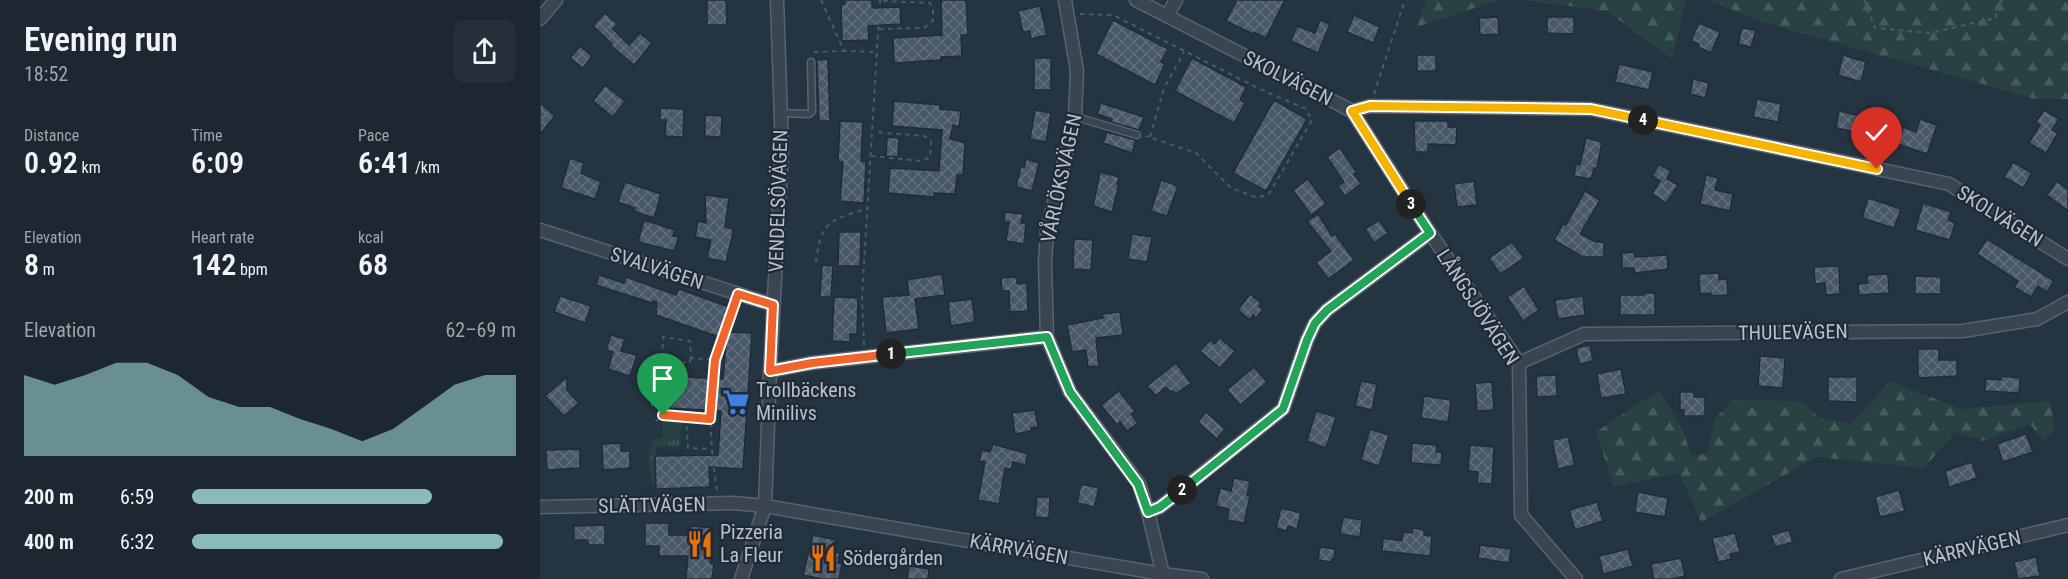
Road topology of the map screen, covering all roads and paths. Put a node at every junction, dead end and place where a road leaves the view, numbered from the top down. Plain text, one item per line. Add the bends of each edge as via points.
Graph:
1 (556, 0) edge
2 (777, 0) edge
3 (821, 0) edge
4 (1065, 0) edge
5 (1136, 0) edge
6 (1176, 0) edge
7 (1405, 0) edge
8 (1864, 0) edge
9 (2003, 0) edge
10 (880, 2) edge
11 (1068, 14) junction
12 (1167, 16) junction
13 (540, 19) edge
14 (879, 29) junction
15 (844, 51) junction
16 (878, 52) junction
17 (1184, 52) junction
18 (811, 62) joint
19 (1370, 106) junction
20 (1352, 111) junction
21 (781, 113) junction
22 (1075, 117) junction
23 (873, 132) junction
24 (1137, 135) joint
25 (1150, 137) junction
26 (871, 156) junction
27 (868, 208) junction
28 (540, 230) edge
29 (1430, 233) junction
30 (2068, 259) edge
31 (816, 262) dead end
32 (738, 294) junction
33 (2068, 302) edge
34 (773, 305) junction
35 (1047, 337) junction
36 (864, 357) junction
37 (691, 358) junction
38 (715, 360) junction
39 (1519, 363) junction
40 (770, 371) junction
41 (686, 417) junction
42 (710, 419) junction
43 (656, 421) dead end
44 (711, 449) junction
45 (719, 503) junction
46 (765, 506) junction
47 (540, 507) edge
48 (1148, 512) junction
49 (2068, 525) edge
50 (1871, 576) edge
51 (1163, 577) edge
52 (741, 579) edge
53 (1202, 579) edge
54 (1576, 579) edge
55 (1841, 579) edge

1 - 13 street
2 - 21 street, VENDELSÖVÄGEN
3 - 15 path
4 - 11 street, VÅRLÖKSVÄGEN
5 - 12 street, SKOLVÄGEN
6 - 12 street
7 - 19 path
8 - 9 path via 1875,28 1930,33 1996,18 1997,3
10 - 14 path
10 - 14 path via 930,3 933,20 924,28
11 - 17 path via 1113,15
11 - 22 street, VÅRLÖKSVÄGEN via 1077,70
12 - 20 street, SKOLVÄGEN
14 - 16 path
15 - 16 path
15 - 18 path via 813,52
16 - 23 path
17 - 25 path via 1164,88
17 - 25 path via 1306,109 1312,120 1269,194 1258,198 1231,188 1196,153
18 - 21 lane via 812,111
19 - 20 street, SKOLVÄGEN
19 - 30 street, SKOLVÄGEN via 1591,109 1948,184
20 - 29 street, LÅNGSJÖVÄGEN
21 - 34 street, VENDELSÖVÄGEN via 783,150
22 - 24 lane
22 - 35 street, VÅRLÖKSVÄGEN via 1047,231
23 - 26 path
23 - 26 path via 925,136 931,142 931,150 930,157 922,161
24 - 25 path
26 - 27 path
27 - 31 path via 829,222 821,236
27 - 36 path via 862,297
28 - 32 street, SVALVÄGEN
29 - 39 street, LÅNGSJÖVÄGEN
29 - 48 street via 1315,323 1283,409 1160,507
32 - 34 street, SVALVÄGEN
32 - 38 path
33 - 39 street, THULEVÄGEN via 2037,319 1963,331 1584,334
34 - 40 street, VENDELSÖVÄGEN
35 - 36 street
35 - 48 street, VÅRLÖKSVÄGEN via 1070,392 1138,484
36 - 40 street
37 - 37 path via 690,340 663,337 662,361 690,363
37 - 38 path
38 - 42 path
39 - 54 street, LÅNGSJÖVÄGEN via 1521,515
40 - 46 street, VENDELSÖVÄGEN
41 - 42 path
41 - 43 path via 663,415
41 - 44 path via 688,448
42 - 44 path
44 - 45 path
45 - 46 street, SLÄTTVÄGEN
45 - 47 street, SLÄTTVÄGEN
46 - 51 street, KÄRRVÄGEN
46 - 52 street, VENDELSÖVÄGEN
48 - 51 street, VÅRLÖKSVÄGEN
49 - 50 street, KÄRRVÄGEN
50 - 55 street, KÄRRVÄGEN
51 - 53 street, KÄRRVÄGEN

